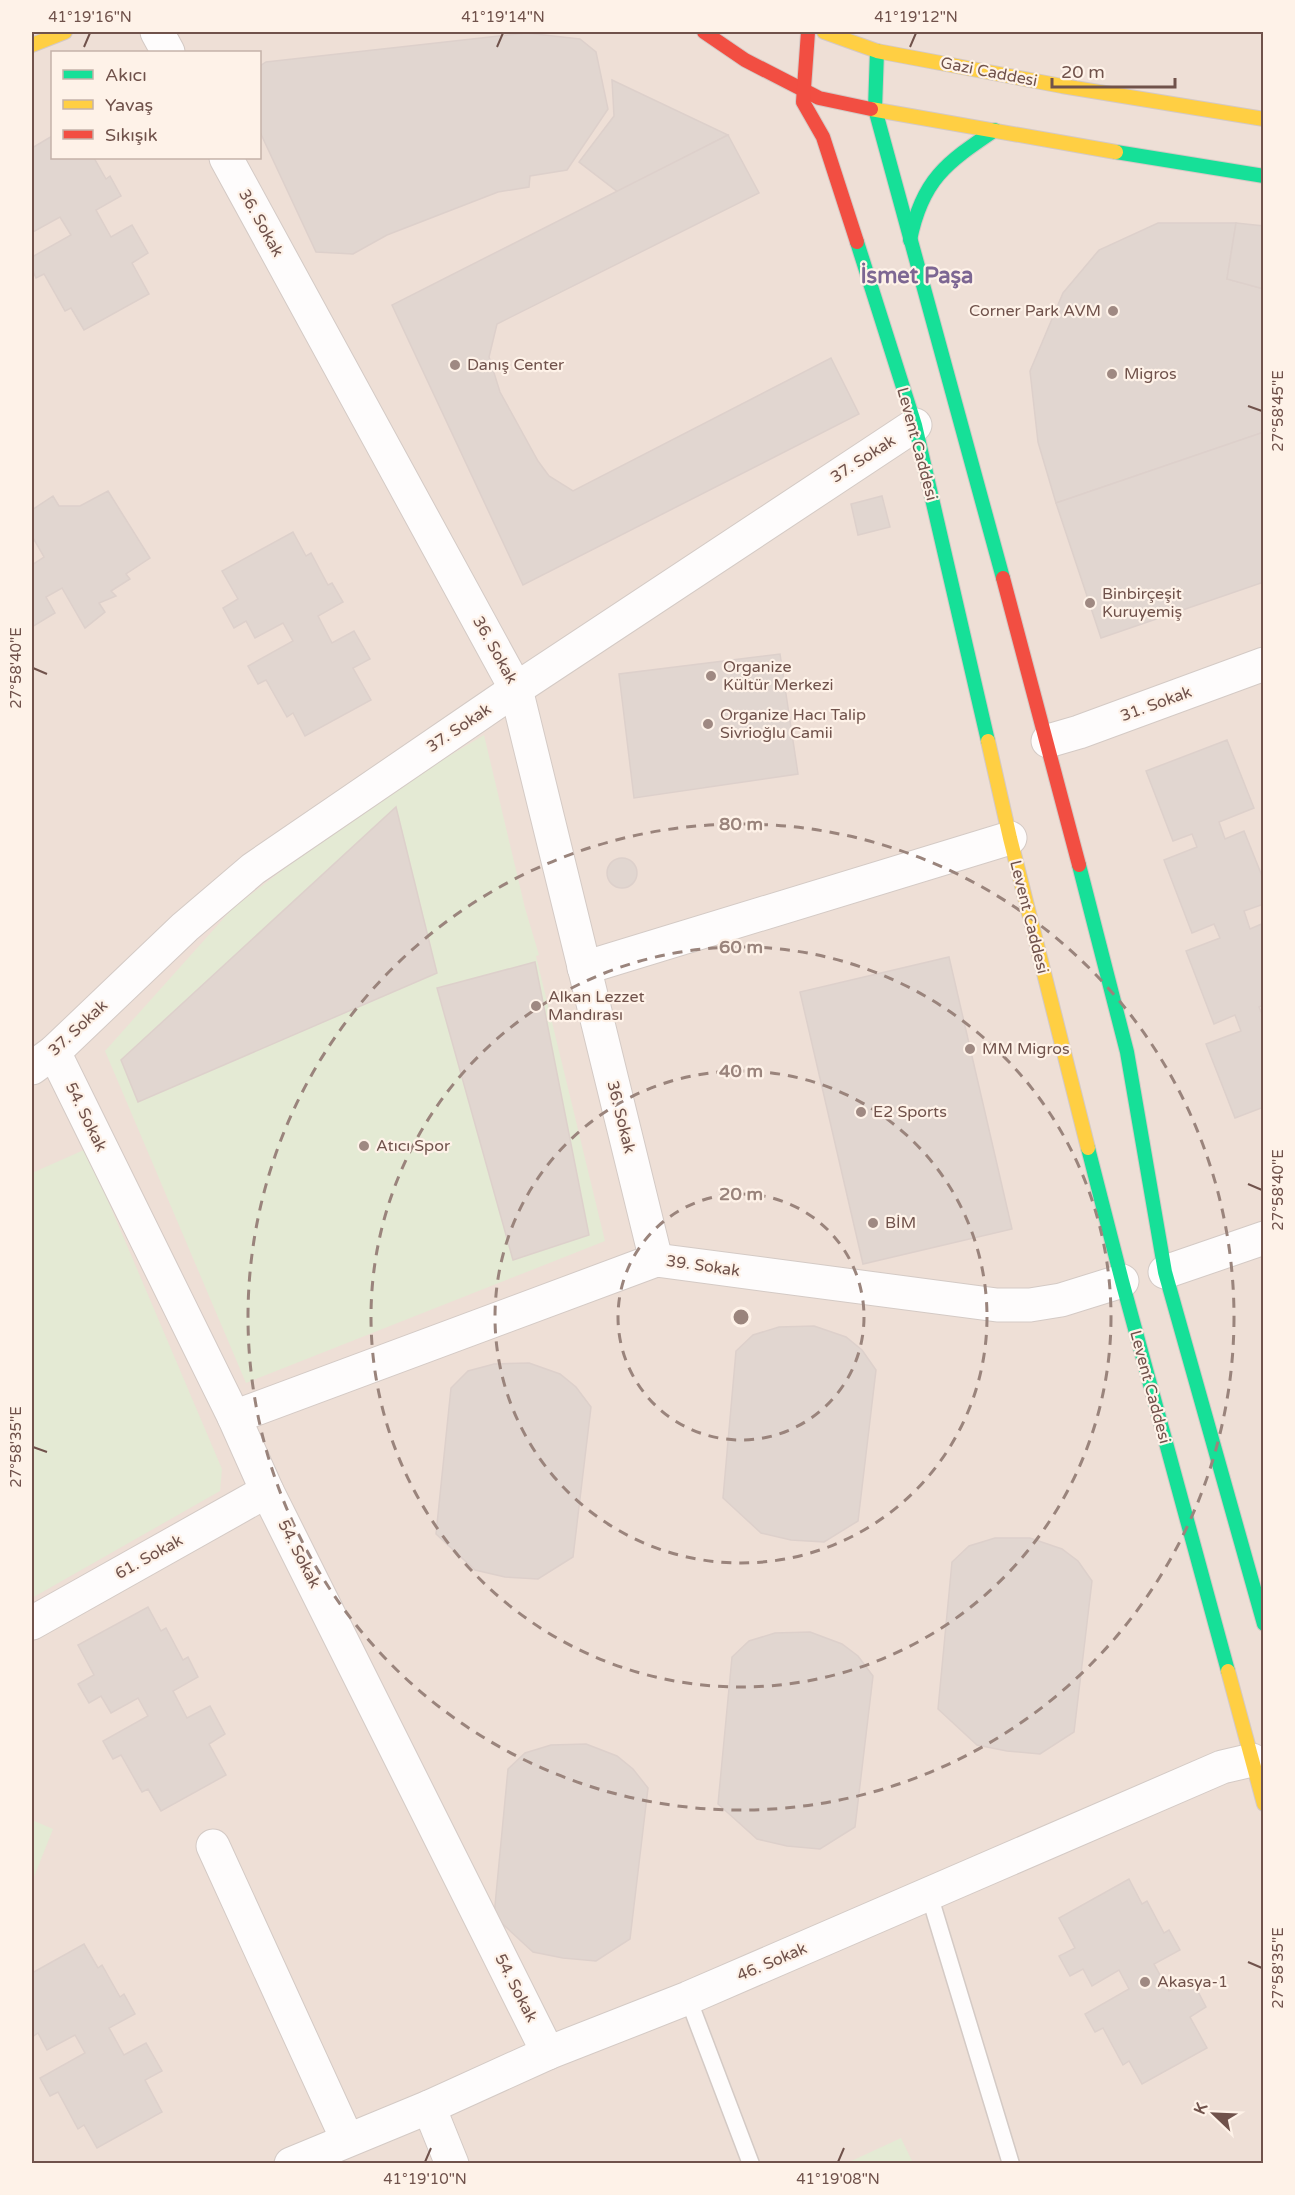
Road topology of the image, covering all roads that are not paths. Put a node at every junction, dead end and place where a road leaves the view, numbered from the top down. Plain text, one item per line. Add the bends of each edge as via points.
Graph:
1 (65, 32) edge
2 (157, 32) edge
3 (704, 32) edge
4 (808, 32) edge
5 (824, 32) edge
6 (32, 45) edge
7 (167, 51) edge
8 (877, 51) junction
9 (804, 90) junction
10 (875, 109) junction
11 (1263, 119) edge
12 (995, 130) junction
13 (227, 159) edge
14 (1263, 176) edge
15 (910, 242) junction
16 (915, 425) junction
17 (1263, 664) edge
18 (516, 689) junction
19 (1048, 741) junction
20 (1010, 838) junction
21 (584, 968) junction
22 (43, 1060) edge
23 (1263, 1238) edge
24 (656, 1260) junction
25 (1166, 1272) junction
26 (1122, 1281) junction
27 (234, 1417) junction
28 (267, 1491) junction
29 (32, 1623) edge
30 (1263, 1624) edge
31 (1252, 1760) junction
32 (1263, 1804) edge
33 (213, 1846) dead end
34 (929, 1894) junction
35 (688, 1998) junction
36 (548, 2053) junction
37 (429, 2107) junction
38 (347, 2139) junction
39 (291, 2163) edge
40 (453, 2163) edge
41 (751, 2163) edge
42 (1011, 2163) edge

1 - 6 street
2 - 7 street
3 - 9 street via 745,60
4 - 9 street, Levent Caddesi
5 - 8 street, Gazi Caddesi
8 - 10 street
8 - 11 street, Gazi Caddesi
9 - 10 street via 819,98
9 - 16 street, Levent Caddesi via 803,102 823,137
10 - 12 street
10 - 15 street
12 - 14 street
12 - 15 street via 928,184
13 - 18 street, 36. Sokak
15 - 19 street
16 - 18 street, 37. Sokak
16 - 20 street, Levent Caddesi
17 - 19 street, 31. Sokak
18 - 21 street, 36. Sokak
18 - 22 street, 37. Sokak via 253,869
19 - 25 street via 1127,1052
20 - 21 street
20 - 26 street, Levent Caddesi
21 - 24 street, 36. Sokak
22 - 27 street, 54. Sokak
23 - 25 street
24 - 26 street, 39. Sokak via 997,1305 1061,1300
24 - 27 street, 39. Sokak
25 - 30 street
26 - 31 street, Levent Caddesi
27 - 28 street, 54. Sokak
28 - 29 street, 61. Sokak
28 - 36 street, 54. Sokak
31 - 32 street, Levent Caddesi
31 - 34 street, 46. Sokak via 1222,1767
33 - 38 street
34 - 35 street, 46. Sokak
34 - 42 lane
35 - 36 street, 46. Sokak
35 - 41 lane
36 - 37 street, 46. Sokak
37 - 38 street, 46. Sokak
37 - 40 street
38 - 39 street, 46. Sokak

